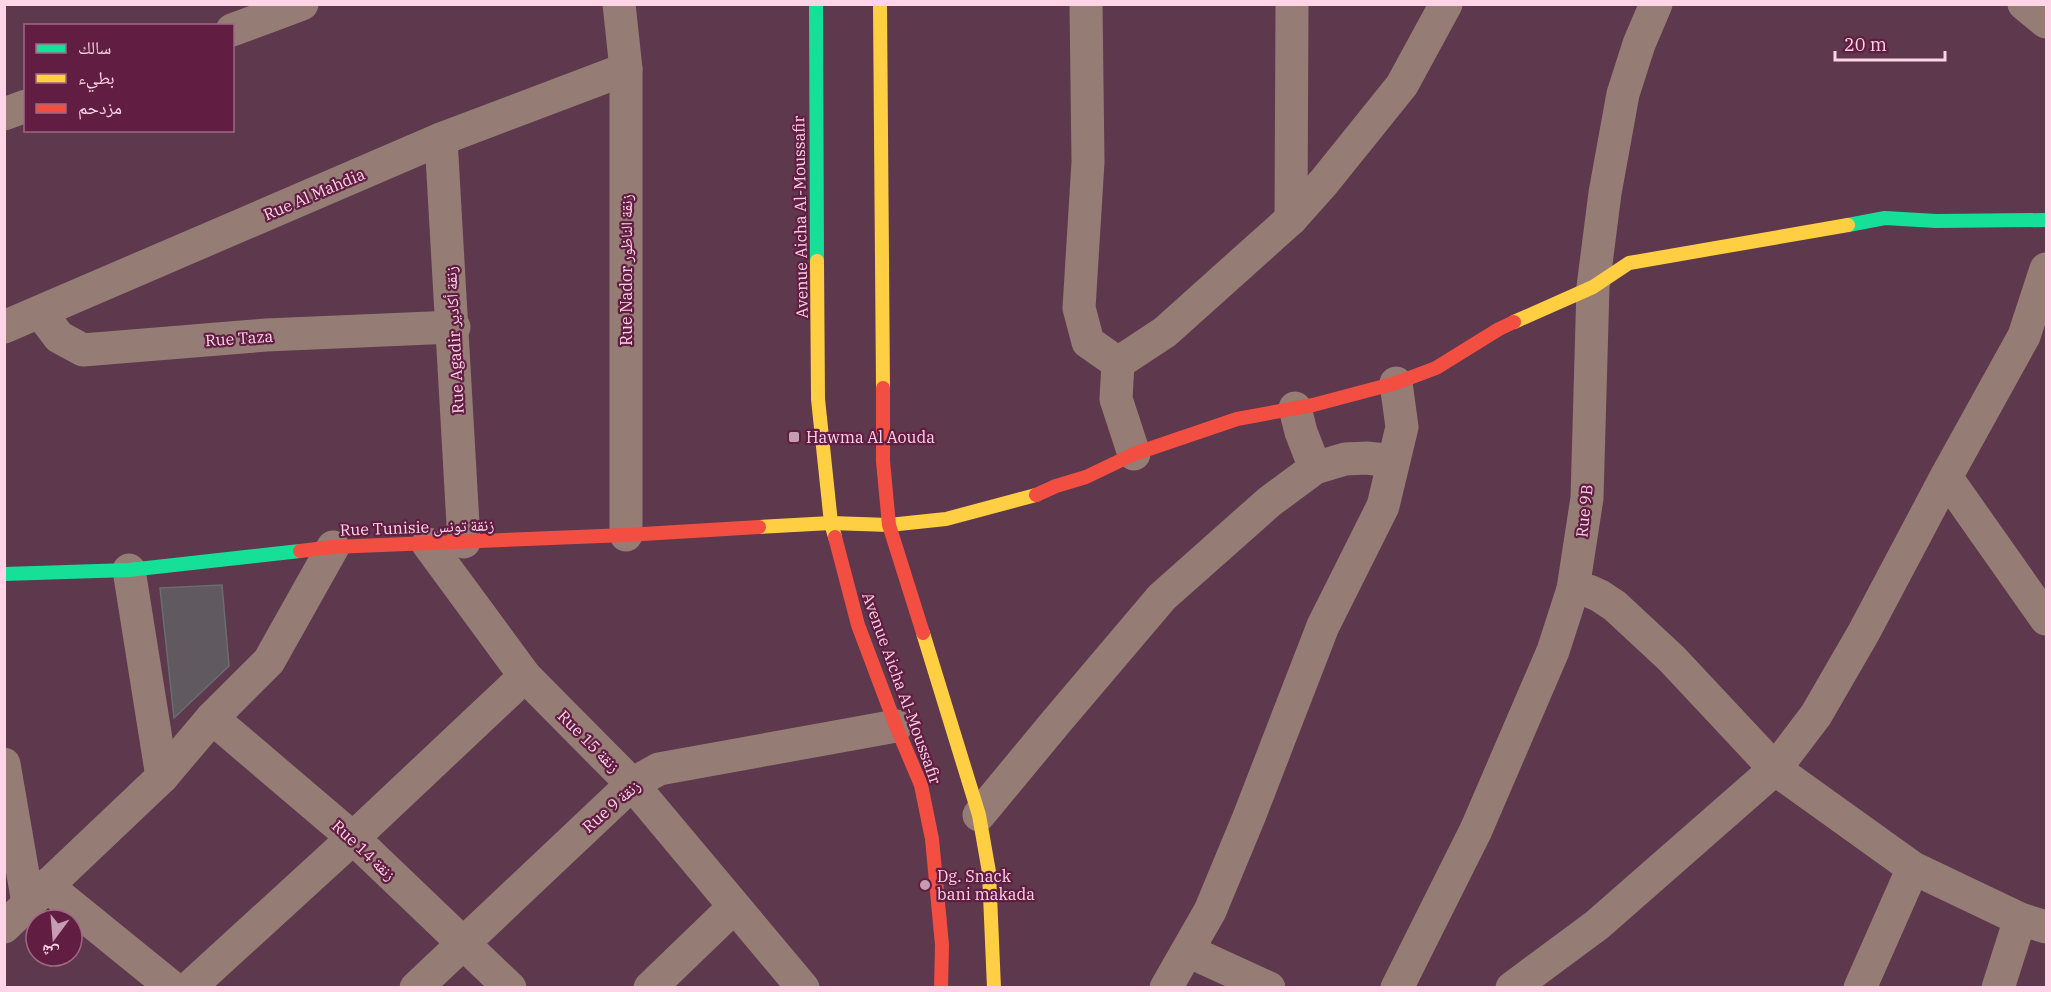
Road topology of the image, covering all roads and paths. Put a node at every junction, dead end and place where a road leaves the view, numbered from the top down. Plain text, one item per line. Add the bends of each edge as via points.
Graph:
1 (302, 4) edge
2 (619, 4) edge
3 (816, 4) edge
4 (880, 4) edge
5 (1086, 4) edge
6 (1292, 4) edge
7 (1446, 4) edge
8 (1656, 4) edge
9 (234, 29) edge
10 (626, 69) junction
11 (24, 107) edge
12 (4, 114) edge
13 (441, 139) junction
14 (1291, 219) junction
15 (2046, 220) edge
16 (2046, 269) edge
17 (1593, 287) junction
18 (40, 312) junction
19 (4, 327) edge
20 (454, 327) junction
21 (1118, 363) junction
22 (1396, 383) junction
23 (1295, 408) junction
24 (1134, 454) junction
25 (1392, 461) junction
26 (1315, 468) junction
27 (1946, 477) junction
28 (831, 523) junction
29 (889, 525) junction
30 (626, 535) junction
31 (464, 542) junction
32 (428, 544) junction
33 (333, 547) junction
34 (129, 570) junction
35 (4, 574) edge
36 (1573, 590) junction
37 (2046, 619) edge
38 (525, 676) junction
39 (212, 718) junction
40 (896, 726) junction
41 (4, 764) edge
42 (1775, 770) junction
43 (162, 777) junction
44 (632, 784) junction
45 (979, 815) junction
46 (353, 838) junction
47 (1914, 868) junction
48 (38, 894) junction
49 (734, 908) junction
50 (2033, 923) edge
51 (4, 927) edge
52 (464, 943) junction
53 (1188, 951) junction
54 (173, 987) edge
55 (189, 987) edge
56 (416, 987) edge
57 (510, 987) edge
58 (650, 987) edge
59 (803, 987) edge
60 (941, 987) edge
61 (994, 987) edge
62 (1166, 987) edge
63 (1269, 987) edge
64 (1397, 987) edge
65 (1512, 987) edge
66 (1860, 987) edge
67 (1998, 987) edge

1 - 9 street
2 - 10 street, Rue Nador زنقة الناظور
3 - 28 street, Avenue Aicha Al-Moussafir via 818,399
4 - 29 street, Avenue Aicha Al-Moussafir via 883,461
5 - 21 street via 1088,162 1079,308 1088,342
6 - 14 street
7 - 14 street via 1402,85
8 - 17 street, Rue 9B via 1623,94
10 - 13 street, Rue Al Mahdia
10 - 30 street, Rue Nador زنقة الناظور
11 - 12 street
13 - 18 street, Rue Al Mahdia
13 - 20 street, Rue Agadir زنقة أكادير
14 - 21 street via 1166,332
15 - 17 street, Rue Tunisie زنقة تونس via 1885,218 1629,263
16 - 27 street via 2024,336
17 - 22 street, Rue Tunisie زنقة تونس via 1499,329 1436,368
17 - 36 street, Rue 9B via 1587,498
18 - 19 street, Rue Al Mahdia
18 - 20 street, Rue Taza via 59,337 83,350 266,335
20 - 31 street, Rue Agadir زنقة أكادير
21 - 24 street via 1116,399
22 - 23 street, Rue Tunisie زنقة تونس
22 - 25 street via 1402,427
23 - 24 street, Rue Tunisie زنقة تونس via 1237,419
23 - 26 street
24 - 29 street, Rue Tunisie زنقة تونس via 1029,498 946,519
25 - 26 street via 1345,459
25 - 53 street via 1383,506 1323,626 1210,911
26 - 45 street via 1269,502 1162,597
27 - 37 street
27 - 42 street via 1822,704
28 - 29 street, Rue Tunisie زنقة تونس
28 - 30 street, Rue Tunisie زنقة تونس
28 - 40 street, Avenue Aicha Al-Moussafir via 858,625
29 - 45 street, Avenue Aicha Al-Moussafir
30 - 31 street, Rue Tunisie زنقة تونس
31 - 32 street, Rue Tunisie زنقة تونس
32 - 33 street, Rue Tunisie زنقة تونس
32 - 38 street, Rue 15 زنقة
33 - 34 street, Rue Tunisie زنقة تونس
33 - 39 street via 269,661
34 - 35 street, Rue Tunisie زنقة تونس
34 - 43 street
36 - 42 street via 1600,596 1631,620
36 - 64 street, Rue 9B via 1553,651 1476,830
38 - 44 street, Rue 15 زنقة
38 - 46 street
39 - 43 street
39 - 46 street, Rue 14 زنقة
40 - 44 street, Rue 9 زنقة via 659,769
40 - 60 street, Avenue Aicha Al-Moussafir via 921,785 932,838 942,945
41 - 48 street
42 - 47 street
42 - 65 street via 1597,925
43 - 48 street
44 - 49 street, Rue 15 زنقة
44 - 52 street, Rue 9 زنقة
45 - 61 street, Avenue Aicha Al-Moussafir via 989,872
46 - 52 street, Rue 14 زنقة
46 - 55 street
47 - 50 street
47 - 66 street
48 - 51 street
48 - 54 street
49 - 58 street
49 - 59 street, Rue 15 زنقة
50 - 67 street
52 - 56 street, Rue 9 زنقة
52 - 57 street, Rue 14 زنقة
53 - 62 street
53 - 63 street

